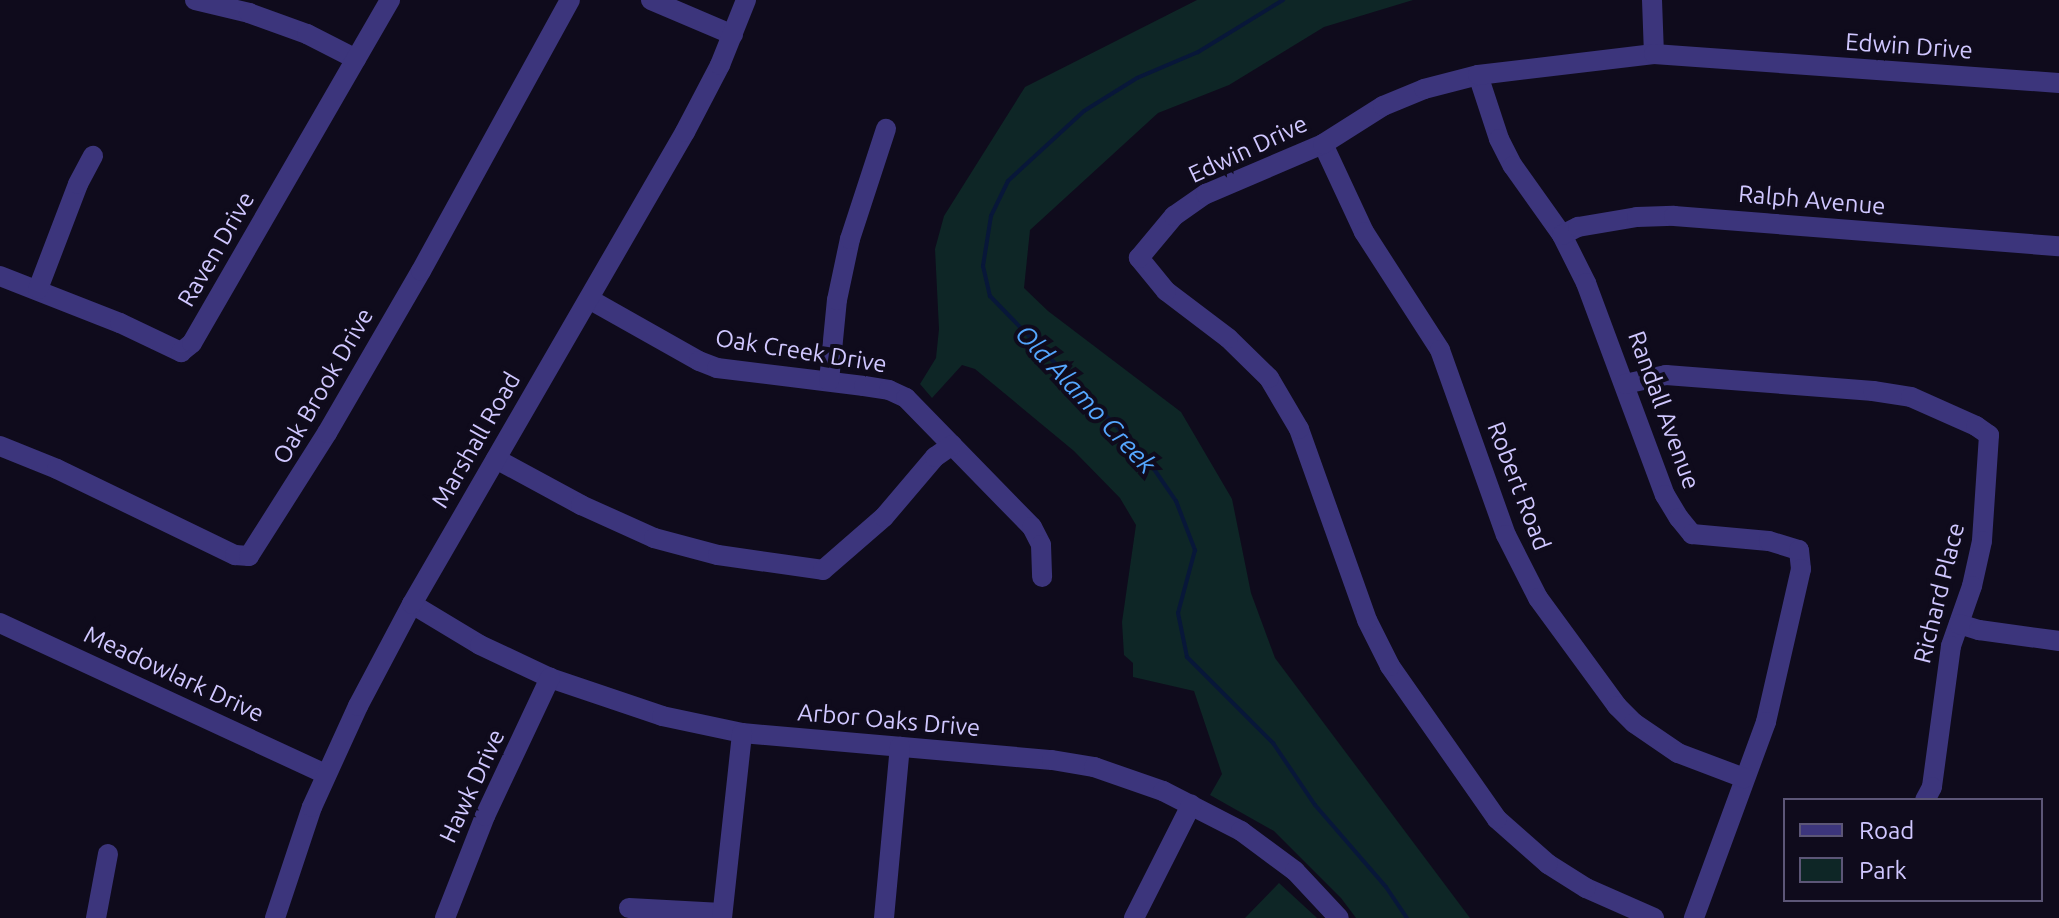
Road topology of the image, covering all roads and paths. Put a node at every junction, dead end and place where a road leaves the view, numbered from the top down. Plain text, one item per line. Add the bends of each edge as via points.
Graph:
1 (195, 0) edge
2 (390, 0) edge
3 (570, 0) edge
4 (651, 0) edge
5 (746, 0) edge
6 (1652, 0) edge
7 (733, 35) junction
8 (1654, 54) junction
9 (356, 59) junction
10 (1478, 75) junction
11 (2059, 83) edge
12 (886, 129) dead end
13 (1323, 144) junction
14 (93, 156) dead end
15 (1562, 235) junction
16 (2059, 246) edge
17 (0, 276) edge
18 (38, 289) junction
19 (589, 299) junction
20 (829, 381) junction
21 (1625, 384) junction
22 (952, 445) junction
23 (0, 446) edge
24 (496, 459) junction
25 (1042, 577) dead end
26 (412, 604) junction
27 (0, 623) edge
28 (1959, 624) junction
29 (2059, 641) edge
30 (550, 678) junction
31 (742, 733) junction
32 (900, 747) junction
33 (325, 774) junction
34 (1744, 778) junction
35 (1926, 798) edge
36 (1191, 805) junction
37 (108, 854) dead end
38 (629, 908) dead end
39 (722, 915) edge
40 (96, 918) edge
41 (275, 918) edge
42 (445, 918) edge
43 (884, 918) edge
44 (1134, 918) edge
45 (1339, 918) edge
46 (1654, 918) edge
47 (1694, 918) edge

1 - 9 street via 307,34
2 - 9 street, Raven Drive
3 - 23 street, Oak Brook Drive via 405,298 249,556 235,555
4 - 7 street
5 - 7 street, Marshall Road
6 - 8 street
7 - 19 street, Marshall Road via 685,132
8 - 10 street, Edwin Drive
8 - 11 street, Edwin Drive
9 - 18 street, Raven Drive via 192,343 181,352
10 - 13 street, Edwin Drive via 1383,106
10 - 15 street, Randall Avenue via 1513,166
12 - 20 street via 842,273
13 - 34 street, Robert Road via 1364,232 1440,350 1506,535 1538,598 1634,723 1678,753
13 - 46 street, Edwin Drive via 1206,194 1174,216 1139,258 1166,291 1228,338 1269,378 1299,429 1367,620 1390,666 1497,819 1548,864 1586,888
14 - 18 street
15 - 16 street, Ralph Avenue via 1578,227 1674,216
15 - 21 street, Randall Avenue
17 - 18 street, Raven Drive
19 - 20 street, Oak Creek Drive via 717,368
19 - 24 street, Marshall Road
20 - 22 street, Oak Creek Drive via 889,390 906,398
21 - 28 street, Richard Place via 1666,375 1873,391 1911,397 1982,430 1991,443 1982,541
21 - 34 street, Randall Avenue via 1665,495 1692,534 1769,541 1799,550 1801,569 1766,722
22 - 24 street via 935,457 884,517 823,570 718,555 654,538
22 - 25 street, Oak Creek Drive via 1032,527 1041,545
24 - 26 street, Marshall Road
26 - 30 street, Arbor Oaks Drive
26 - 33 street, Marshall Road
27 - 33 street, Meadowlark Drive
28 - 29 street
28 - 35 street, Richard Place via 1946,671 1932,787
30 - 31 street, Arbor Oaks Drive via 662,716
30 - 42 street, Hawk Drive via 485,816
31 - 32 street, Arbor Oaks Drive
31 - 39 street
32 - 36 street, Arbor Oaks Drive via 1094,767
32 - 43 street
33 - 41 street, Marshall Road
34 - 47 street, Randall Avenue
36 - 44 street
36 - 45 street, Arbor Oaks Drive via 1241,831 1295,871
37 - 40 street
38 - 39 street

